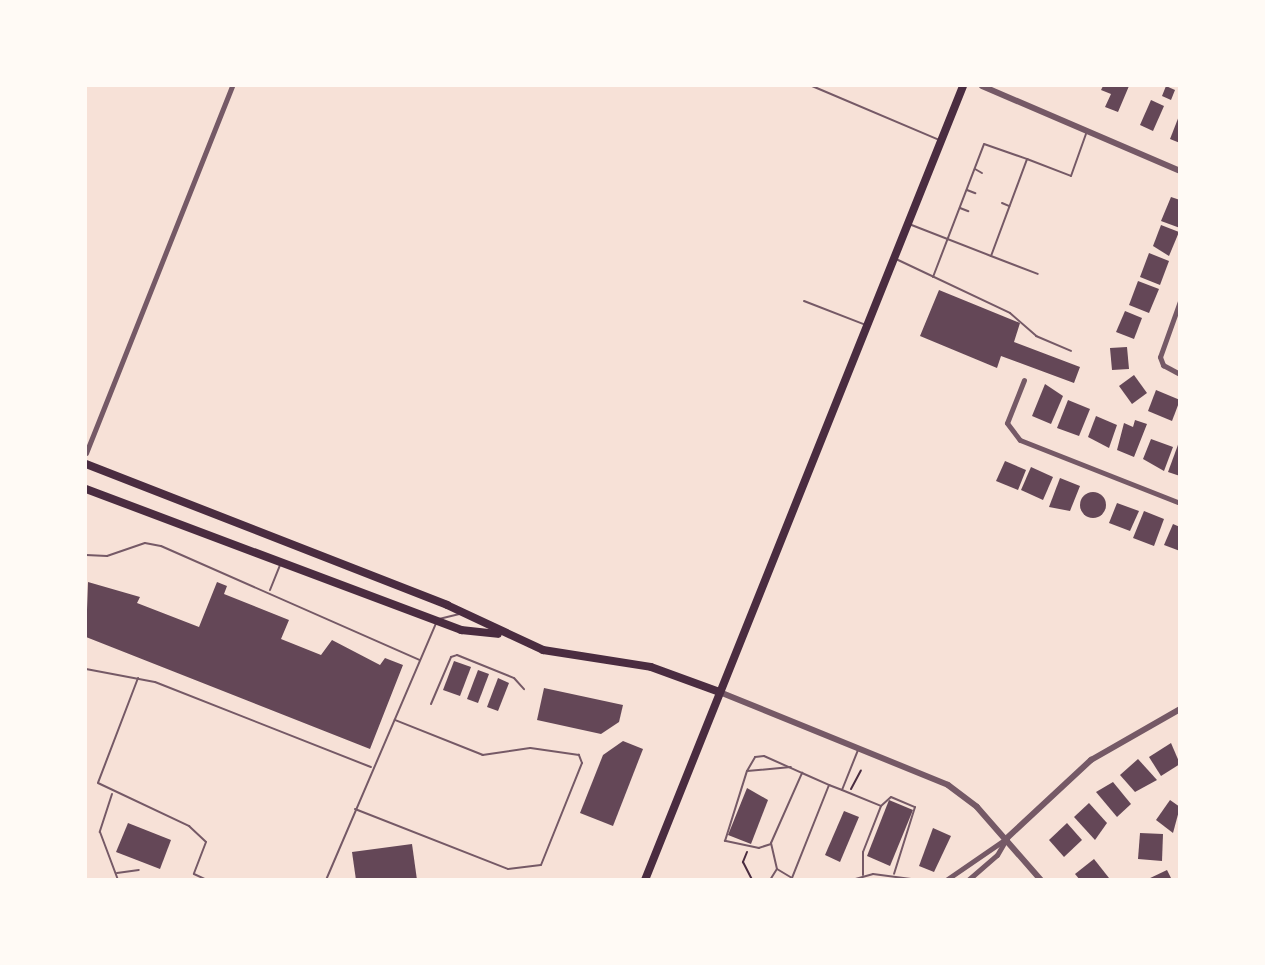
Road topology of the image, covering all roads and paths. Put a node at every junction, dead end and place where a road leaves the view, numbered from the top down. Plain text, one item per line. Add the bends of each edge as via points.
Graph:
1 (232, 86) edge
2 (812, 86) edge
3 (963, 86) edge
4 (982, 86) edge
5 (1087, 131) junction
6 (940, 141) junction
7 (1027, 159) junction
8 (975, 170) junction
9 (1179, 171) edge
10 (982, 172) dead end
11 (1010, 184) dead end
12 (1017, 187) junction
13 (967, 190) junction
14 (975, 193) dead end
15 (1002, 203) dead end
16 (1009, 206) junction
17 (960, 208) junction
18 (968, 211) dead end
19 (995, 222) dead end
20 (907, 223) junction
21 (1002, 224) junction
22 (949, 240) junction
23 (991, 256) junction
24 (893, 258) junction
25 (1038, 274) dead end
26 (933, 277) junction
27 (1179, 301) edge
28 (804, 302) dead end
29 (866, 325) junction
30 (1071, 351) dead end
31 (1179, 374) edge
32 (1024, 380) dead end
33 (86, 453) edge
34 (86, 464) edge
35 (86, 489) edge
36 (1179, 503) edge
37 (86, 555) edge
38 (281, 563) junction
39 (270, 590) junction
40 (465, 614) junction
41 (437, 621) junction
42 (502, 634) junction
43 (420, 660) junction
44 (86, 669) edge
45 (138, 678) junction
46 (524, 689) dead end
47 (717, 691) junction
48 (431, 704) dead end
49 (1179, 709) edge
50 (396, 720) junction
51 (859, 747) junction
52 (373, 767) junction
53 (791, 767) junction
54 (861, 770) dead end
55 (747, 771) junction
56 (802, 773) junction
57 (829, 785) junction
58 (842, 790) junction
59 (112, 794) junction
60 (849, 794) junction
61 (881, 806) junction
62 (355, 808) junction
63 (1007, 838) junction
64 (771, 843) junction
65 (749, 847) junction
66 (777, 869) junction
67 (139, 870) dead end
68 (117, 873) junction
69 (894, 874) junction
70 (863, 875) junction
71 (906, 875) junction
72 (118, 879) edge
73 (207, 879) edge
74 (326, 879) edge
75 (645, 879) edge
76 (752, 879) edge
77 (770, 879) edge
78 (793, 879) edge
79 (852, 879) edge
80 (905, 879) edge
81 (919, 879) edge
82 (946, 879) edge
83 (968, 879) edge
84 (1041, 879) edge

1 - 33 street
2 - 6 lane
3 - 6 main road
4 - 5 street
5 - 7 lane via 1071,176
5 - 9 street
6 - 20 main road
7 - 8 lane via 984,144
7 - 12 lane
8 - 10 lane
8 - 13 lane
11 - 12 lane
12 - 16 lane
13 - 14 lane
13 - 17 lane
15 - 16 lane
16 - 21 lane
17 - 18 lane
17 - 22 lane
19 - 21 lane
20 - 22 lane
20 - 24 main road
21 - 23 lane
22 - 23 lane
22 - 26 lane
23 - 25 lane
24 - 26 lane
24 - 29 main road
26 - 30 lane via 1010,313 1036,336
27 - 31 street via 1160,357 1163,366
28 - 29 lane
29 - 47 main road
32 - 36 street via 1007,423 1020,440
34 - 40 main road
35 - 38 main road
37 - 39 lane via 107,556 145,543 161,546
38 - 39 lane
38 - 41 main road
39 - 43 lane
40 - 41 lane via 449,614
40 - 42 main road
41 - 42 main road
41 - 43 lane
42 - 47 main road via 543,650 651,667
43 - 50 lane
44 - 45 lane
45 - 52 lane
45 - 59 lane via 98,783
46 - 48 lane via 513,678 457,655
47 - 51 street
47 - 75 main road
49 - 63 street via 1091,760
50 - 52 lane
50 - 62 lane via 483,755 530,748 579,754 582,763 541,865 508,869
51 - 58 lane
51 - 63 street via 948,785
52 - 62 lane
53 - 55 lane
53 - 55 lane via 764,756 755,757
53 - 56 lane
54 - 60 path
55 - 65 lane via 723,834 734,846
56 - 57 lane
56 - 64 lane
57 - 58 lane
57 - 78 lane
58 - 60 lane
59 - 68 lane via 100,832
59 - 73 lane via 189,826 206,842 194,874
60 - 61 lane
61 - 69 lane via 891,797 917,811
61 - 70 lane via 862,852
62 - 74 lane
63 - 82 street
63 - 83 street via 998,855
63 - 84 street
64 - 65 lane
64 - 66 lane
65 - 76 path via 743,862
66 - 77 lane
66 - 78 lane
67 - 68 lane
68 - 72 lane
69 - 70 lane
69 - 71 lane
70 - 79 lane
71 - 80 lane
71 - 81 lane

